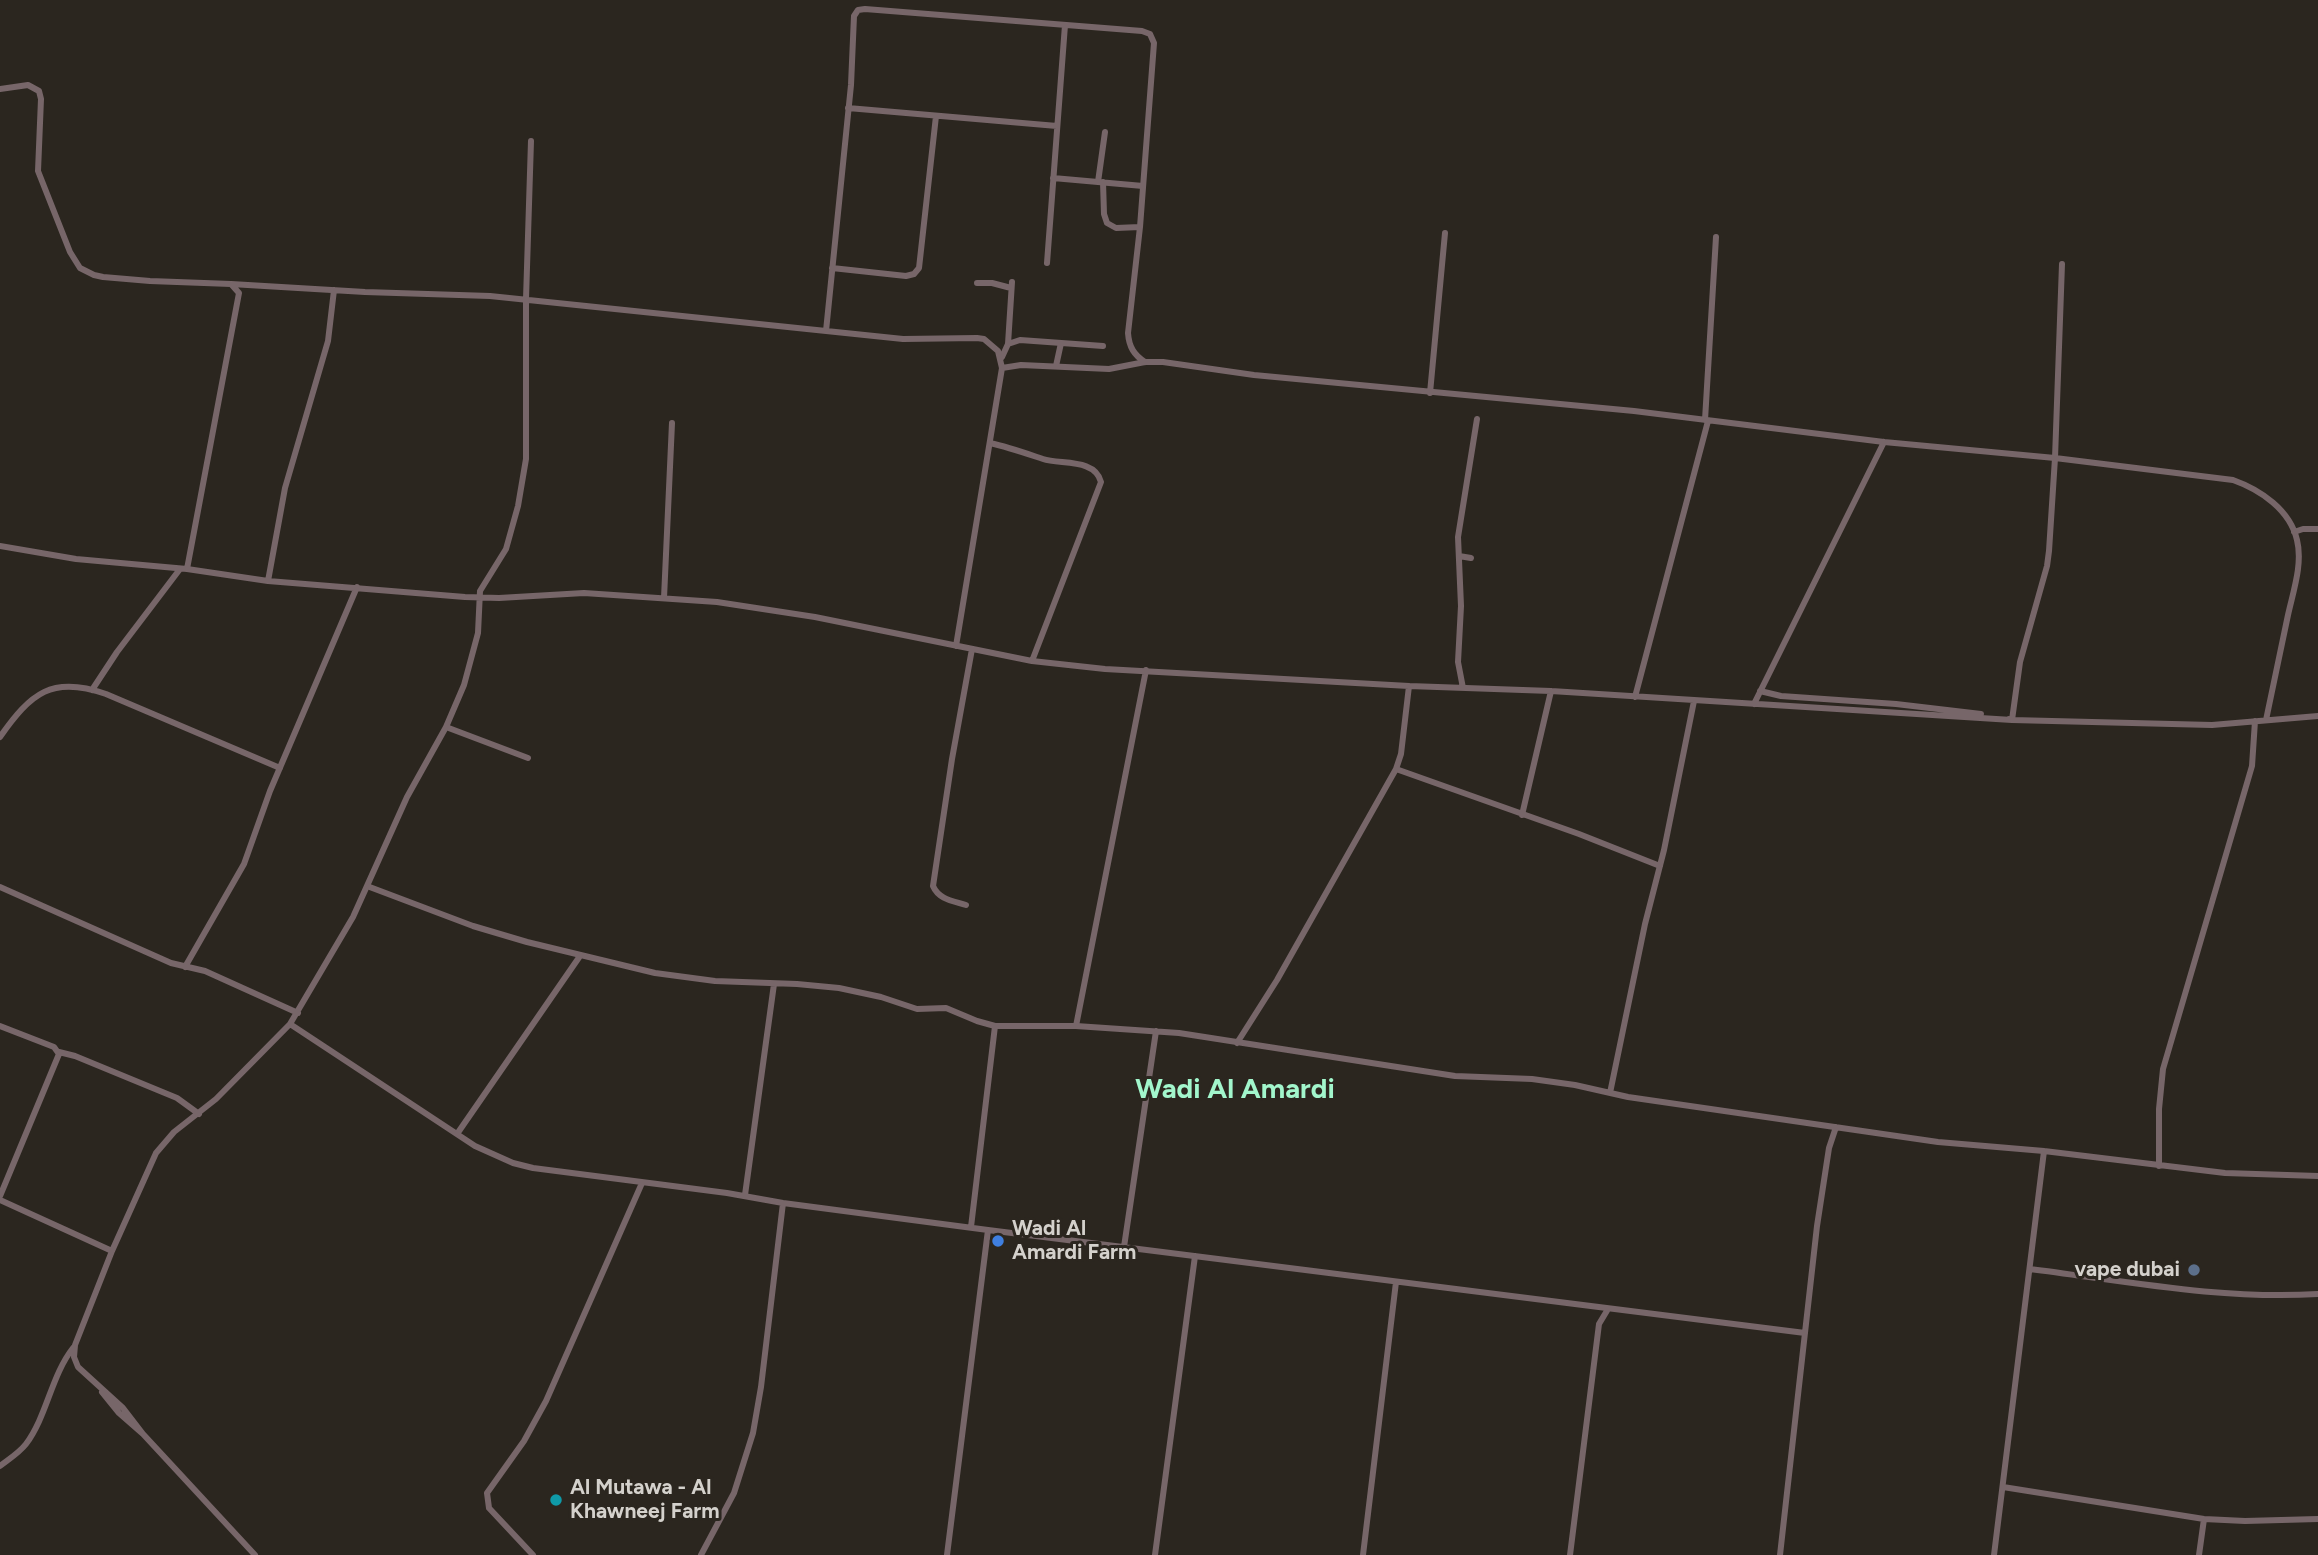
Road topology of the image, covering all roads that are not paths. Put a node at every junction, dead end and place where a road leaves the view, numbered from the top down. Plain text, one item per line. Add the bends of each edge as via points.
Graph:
1 (1065, 25) junction
2 (0, 89) edge
3 (848, 108) junction
4 (936, 116) junction
5 (1057, 126) junction
6 (1105, 132) dead end
7 (531, 141) dead end
8 (1053, 178) junction
9 (1100, 182) junction
10 (1143, 186) junction
11 (1140, 227) junction
12 (1445, 233) dead end
13 (1716, 237) dead end
14 (1047, 263) dead end
15 (2062, 264) dead end
16 (832, 268) junction
17 (977, 283) dead end
18 (230, 284) junction
19 (334, 290) junction
20 (526, 299) junction
21 (826, 331) junction
22 (1061, 343) junction
23 (1008, 344) junction
24 (1103, 346) dead end
25 (1001, 359) junction
26 (1145, 362) junction
27 (1056, 366) junction
28 (1002, 368) junction
29 (1430, 393) junction
30 (1477, 419) dead end
31 (1706, 420) junction
32 (672, 423) dead end
33 (1884, 442) junction
34 (990, 443) junction
35 (2055, 458) junction
36 (2318, 529) edge
37 (2294, 532) junction
38 (0, 546) edge
39 (1459, 556) junction
40 (1471, 558) dead end
41 (184, 569) junction
42 (268, 581) junction
43 (358, 587) junction
44 (479, 598) junction
45 (664, 598) junction
46 (957, 646) junction
47 (972, 649) junction
48 (1032, 661) junction
49 (1146, 670) junction
50 (1409, 686) junction
51 (1463, 688) junction
52 (92, 690) junction
53 (1551, 691) junction
54 (1760, 691) junction
55 (1635, 697) junction
56 (1694, 701) junction
57 (1754, 704) junction
58 (2318, 716) edge
59 (2012, 720) junction
60 (2266, 720) junction
61 (2255, 721) junction
62 (446, 727) junction
63 (0, 737) edge
64 (528, 758) dead end
65 (280, 768) junction
66 (1396, 769) junction
67 (1522, 815) junction
68 (1660, 866) junction
69 (367, 886) junction
70 (0, 887) edge
71 (967, 905) dead end
72 (580, 956) junction
73 (185, 967) junction
74 (774, 984) junction
75 (298, 1013) junction
76 (290, 1024) junction
77 (0, 1026) edge
78 (995, 1026) junction
79 (1076, 1026) junction
80 (1156, 1031) junction
81 (1237, 1043) junction
82 (59, 1052) junction
83 (1610, 1093) junction
84 (199, 1114) junction
85 (1836, 1127) junction
86 (457, 1135) junction
87 (2044, 1151) junction
88 (2160, 1166) junction
89 (2318, 1176) edge
90 (642, 1183) junction
91 (745, 1195) junction
92 (0, 1198) edge
93 (783, 1203) junction
94 (971, 1227) junction
95 (988, 1230) junction
96 (1124, 1247) junction
97 (112, 1251) junction
98 (1195, 1255) junction
99 (2030, 1269) junction
100 (1396, 1282) junction
101 (2318, 1294) edge
102 (1608, 1309) junction
103 (1805, 1333) junction
104 (75, 1345) junction
105 (76, 1364) junction
106 (62, 1369) junction
107 (0, 1466) edge
108 (2004, 1487) junction
109 (2204, 1519) junction
110 (2318, 1519) edge
111 (255, 1555) edge
112 (533, 1555) edge
113 (701, 1555) edge
114 (947, 1555) edge
115 (1155, 1555) edge
116 (1363, 1555) edge
117 (1570, 1555) edge
118 (1780, 1555) edge
119 (1994, 1555) edge
120 (2199, 1555) edge

1 - 3 street via 862,9 854,16
1 - 5 street
1 - 10 street via 1142,31 1153,38
2 - 18 street via 28,85 40,90 38,172 80,268 103,276
3 - 4 street
3 - 16 street
4 - 5 street
4 - 16 street via 919,268 906,276
5 - 8 street
6 - 9 street
7 - 20 street
8 - 9 street
8 - 14 street
9 - 10 street
9 - 11 street via 1107,223 1116,228
10 - 11 street
11 - 26 street via 1128,333 1130,347
12 - 29 street
13 - 31 street
15 - 35 street
16 - 21 street
17 - 23 street via 1012,285
18 - 19 street
18 - 41 street via 239,298
19 - 20 street
19 - 42 street via 328,341 285,488
20 - 21 street
20 - 44 street via 523,483 506,549 482,585
21 - 25 street via 903,339 977,338 992,344
22 - 23 street via 1020,340
22 - 24 street
22 - 27 street
23 - 25 street
25 - 28 street
26 - 27 street via 1109,369
26 - 29 street
27 - 28 street
28 - 34 street
29 - 31 street
30 - 39 street
31 - 33 street
31 - 55 street
32 - 45 street
33 - 35 street
33 - 54 street
34 - 46 street
34 - 48 street via 1083,466 1096,472 1101,482
35 - 37 street via 2233,480 2271,501
35 - 59 street via 2047,566 2021,655
36 - 37 street
37 - 60 street via 2298,564
38 - 41 street
39 - 40 street
39 - 51 street via 1458,662
41 - 42 street
41 - 52 street
42 - 43 street
43 - 44 street
43 - 65 street
44 - 45 street via 584,593
44 - 62 street via 472,658
45 - 46 street via 780,611
46 - 47 street
47 - 48 street
47 - 71 street via 933,887 943,898
48 - 49 street
49 - 50 street
49 - 79 street
50 - 51 street
50 - 66 street
51 - 53 street
52 - 63 street via 58,687 37,695
52 - 65 street
53 - 55 street
53 - 67 street
54 - 57 street
54 - 59 street
55 - 56 street
56 - 57 street
56 - 68 street
57 - 59 street
58 - 60 street
59 - 61 street via 2198,725
60 - 61 street
61 - 88 street via 2248,780 2163,1069
62 - 64 street
62 - 69 street via 407,797
65 - 73 street via 244,863
66 - 67 street
66 - 81 street
67 - 68 street
68 - 83 street
69 - 72 street via 473,926
69 - 75 street
70 - 73 street
72 - 74 street via 675,976
72 - 86 street
73 - 75 street via 205,971
74 - 78 street via 818,985 917,1009 946,1008
74 - 91 street
75 - 76 street
76 - 84 street
76 - 86 street
77 - 82 street
78 - 79 street
78 - 94 street
79 - 80 street
80 - 81 street
80 - 96 street
81 - 83 street via 1455,1076 1552,1082
82 - 84 street via 177,1098
82 - 92 street
83 - 85 street
84 - 97 street via 156,1153
85 - 87 street via 1950,1144
85 - 103 street via 1823,1187
86 - 90 street via 493,1155 533,1168
87 - 88 street
87 - 99 street
88 - 89 street
90 - 91 street
90 - 112 street via 546,1401 487,1493 489,1508
91 - 93 street
92 - 97 street
93 - 94 street
93 - 113 street via 753,1433 734,1493
94 - 95 street
95 - 96 street
95 - 114 street
96 - 98 street
97 - 104 street
98 - 100 street
98 - 115 street
99 - 101 street via 2238,1294
99 - 108 street
100 - 102 street
100 - 116 street
102 - 103 street
102 - 117 street via 1599,1324
103 - 118 street
104 - 105 street
104 - 106 street
105 - 106 street
105 - 111 street via 123,1408
106 - 107 street via 30,1438
108 - 109 street
108 - 119 street
109 - 110 street
109 - 120 street

